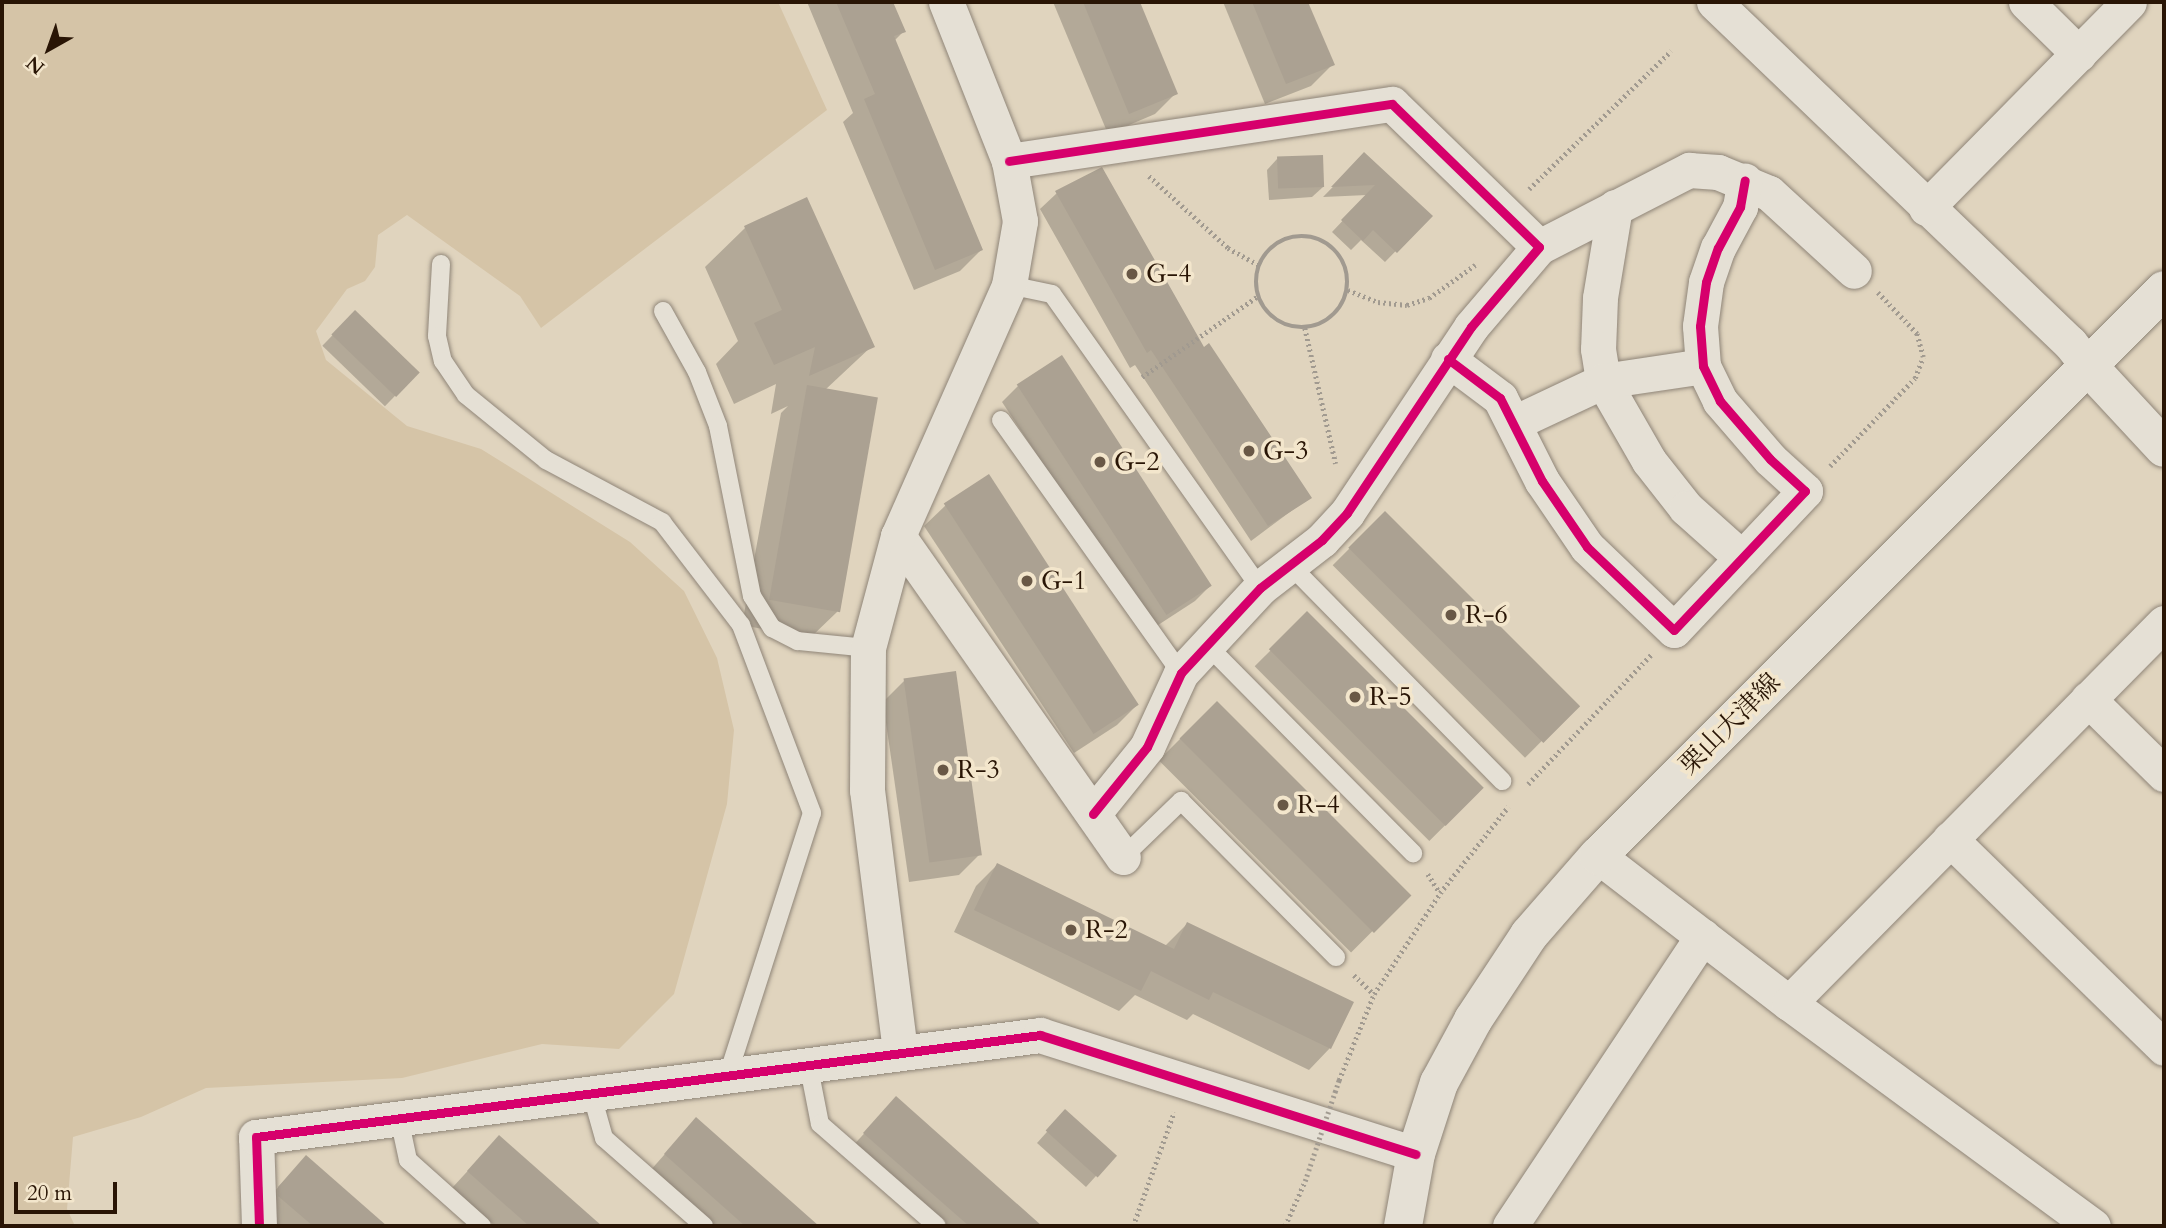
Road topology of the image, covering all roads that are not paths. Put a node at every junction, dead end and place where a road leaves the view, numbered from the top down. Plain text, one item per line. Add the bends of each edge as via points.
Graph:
1 (946, 2) edge
2 (1714, 2) edge
3 (2026, 2) edge
4 (2129, 2) edge
5 (2079, 54) junction
6 (1009, 161) junction
7 (1745, 180) junction
8 (1615, 207) junction
9 (1926, 208) junction
10 (1539, 247) junction
11 (441, 264) dead end
12 (1854, 271) road end
13 (1009, 285) junction
14 (2164, 290) edge
15 (663, 311) dead end
16 (1448, 359) junction
17 (1703, 366) junction
18 (2089, 367) junction
19 (1603, 381) junction
20 (1001, 420) dead end
21 (1516, 422) junction
22 (2164, 448) edge
23 (898, 536) junction
24 (1742, 558) junction
25 (1290, 565) junction
26 (1260, 588) junction
27 (2164, 623) edge
28 (1205, 643) junction
29 (868, 648) junction
30 (1181, 673) junction
31 (2088, 699) junction
32 (2164, 774) edge
33 (1502, 781) dead end
34 (1093, 814) junction
35 (1950, 839) junction
36 (1413, 853) dead end
37 (1598, 856) junction
38 (1123, 857) joint
39 (1703, 936) junction
40 (1336, 957) dead end
41 (1788, 1003) junction
42 (2164, 1048) edge
43 (900, 1051) junction
44 (808, 1063) junction
45 (728, 1074) junction
46 (591, 1092) junction
47 (399, 1118) junction
48 (1416, 1154) junction
49 (259, 1226) edge
50 (482, 1226) edge
51 (704, 1226) edge
52 (937, 1226) edge
53 (1403, 1226) edge
54 (1510, 1226) edge
55 (2093, 1226) edge

1 - 6 street
2 - 9 street
3 - 5 street
4 - 5 street
5 - 9 street
6 - 10 street via 1392,104
6 - 13 street via 1020,220
7 - 8 street via 1689,170
7 - 12 street via 1769,193
7 - 17 street via 1740,207 1706,282 1700,326
8 - 10 street
8 - 19 street via 1600,298
9 - 18 street via 2070,343
10 - 16 street
11 - 45 lane via 438,336 443,361 466,395 546,460 662,522 741,625 812,813
13 - 23 street
13 - 26 lane via 1052,294
14 - 18 main road, 栗山大津線
15 - 29 lane via 697,372 718,426 752,596 772,628 798,641
16 - 21 street via 1500,398
16 - 25 street via 1348,513
17 - 19 street
17 - 24 street via 1720,401 1805,491
18 - 22 main road
18 - 37 main road, 栗山大津線
19 - 21 street
19 - 24 street via 1656,470 1686,508
20 - 30 lane
21 - 24 street via 1542,481 1587,547 1674,630
23 - 29 street
23 - 34 street
25 - 26 street
25 - 33 lane
26 - 28 street
27 - 31 street
28 - 30 street
28 - 36 lane
29 - 43 street via 867,790
30 - 34 street via 1147,747
31 - 32 street
31 - 35 street
34 - 38 street
35 - 41 street
35 - 42 street
37 - 39 street
37 - 48 main road, 栗山大津線 via 1529,935 1473,1020 1439,1083
38 - 40 lane via 1181,801
39 - 41 street
39 - 54 street
41 - 55 street
43 - 44 street
43 - 48 street via 1040,1035
44 - 45 street
44 - 52 lane via 820,1124
45 - 46 street
46 - 47 street
46 - 51 lane via 604,1139
47 - 49 street via 256,1138
47 - 50 lane via 408,1160
48 - 53 main road, 栗山大津線

